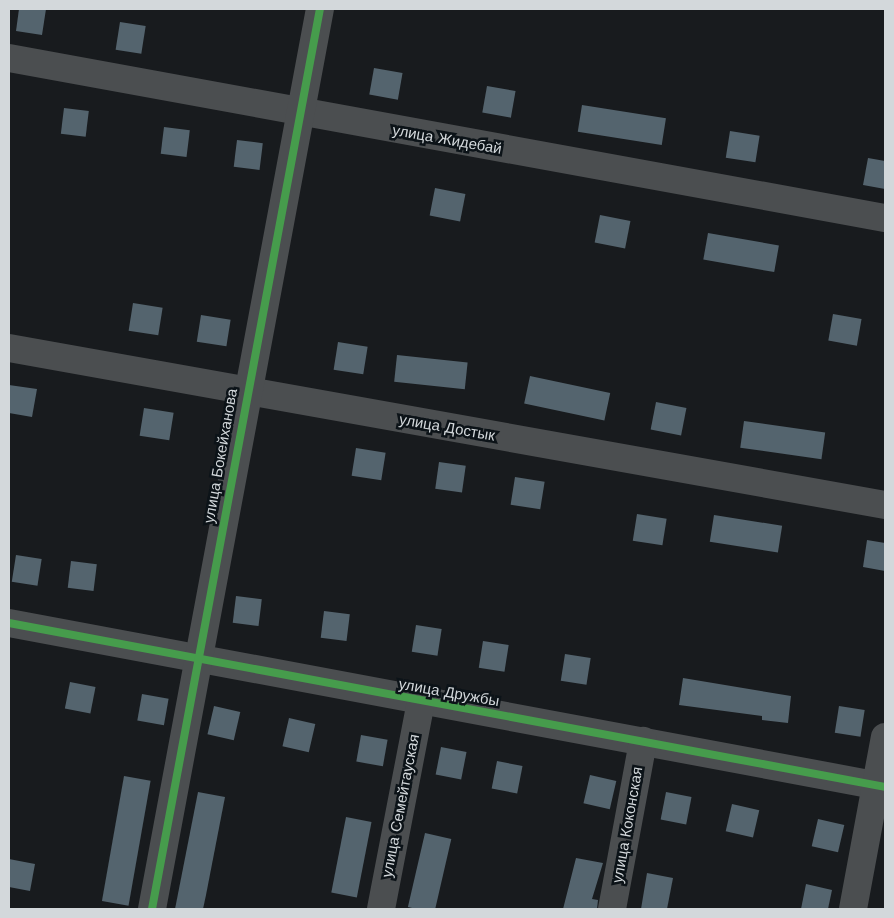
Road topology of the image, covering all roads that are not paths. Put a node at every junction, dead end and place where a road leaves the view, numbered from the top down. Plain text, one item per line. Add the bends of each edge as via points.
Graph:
1 (320, 9) edge
2 (9, 58) edge
3 (301, 114) junction
4 (885, 218) edge
5 (9, 348) edge
6 (247, 392) junction
7 (885, 505) edge
8 (9, 623) edge
9 (199, 659) junction
10 (420, 702) junction
11 (885, 737) edge
12 (643, 741) junction
13 (881, 786) edge
14 (152, 909) edge
15 (381, 909) edge
16 (612, 909) edge
17 (853, 909) edge

1 - 3 street, улица Бокейханова
2 - 3 street, улица Жидебай
3 - 4 street, улица Жидебай
3 - 6 street, улица Бокейханова
5 - 6 street, улица Достык
6 - 7 street, улица Достык
6 - 9 street, улица Бокейханова
8 - 9 street, улица Дружбы
9 - 10 street, улица Дружбы
9 - 14 street, улица Бокейханова
10 - 12 street, улица Дружбы
10 - 15 street, улица Семейтауская
11 - 13 street
12 - 13 street, улица Дружбы
12 - 16 street, улица Коконская
13 - 17 street

